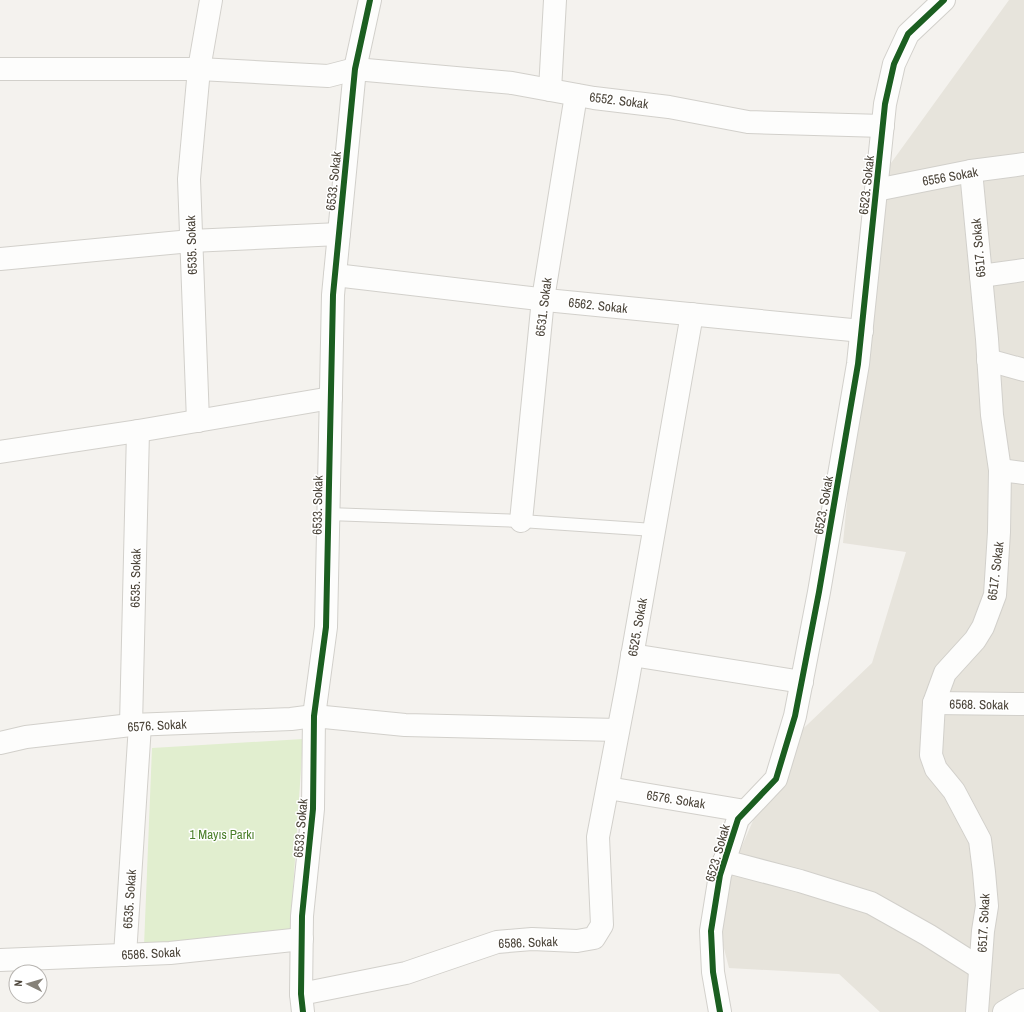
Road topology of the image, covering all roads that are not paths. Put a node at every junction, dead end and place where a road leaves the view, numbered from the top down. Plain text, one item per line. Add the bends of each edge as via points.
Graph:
1 (211, 0) edge
2 (370, 0) edge
3 (555, 0) edge
4 (944, 0) edge
5 (0, 69) edge
6 (355, 69) junction
7 (198, 70) junction
8 (550, 90) junction
9 (576, 95) junction
10 (883, 126) junction
11 (1024, 164) edge
12 (972, 171) junction
13 (876, 190) junction
14 (339, 234) junction
15 (191, 241) junction
16 (0, 259) edge
17 (1024, 270) edge
18 (335, 276) junction
19 (981, 276) junction
20 (543, 299) junction
21 (692, 314) junction
22 (862, 331) junction
23 (988, 360) junction
24 (1024, 370) edge
25 (330, 398) junction
26 (198, 421) junction
27 (138, 431) junction
28 (0, 452) edge
29 (1000, 470) junction
30 (1024, 473) edge
31 (328, 514) junction
32 (521, 521) junction
33 (654, 530) junction
34 (632, 655) junction
35 (802, 682) junction
36 (934, 703) junction
37 (1024, 704) edge
38 (314, 716) junction
39 (135, 725) junction
40 (618, 730) junction
41 (0, 743) edge
42 (608, 788) junction
43 (745, 811) junction
44 (724, 862) junction
45 (594, 938) joint
46 (302, 939) junction
47 (125, 954) junction
48 (0, 960) edge
49 (980, 968) junction
50 (1024, 1000) edge
51 (302, 1003) edge
52 (720, 1012) edge
53 (977, 1012) edge
54 (1004, 1012) edge

1 - 7 street, 6535. Sokak
2 - 6 street, 6533. Sokak
3 - 8 street
4 - 10 street, 6523. Sokak via 908,34 894,64
5 - 7 street, 6552. Sokak
6 - 7 street, 6552. Sokak via 328,76
6 - 8 street, 6552. Sokak via 512,83
6 - 14 street, 6533. Sokak
7 - 15 street, 6535. Sokak via 189,179
8 - 9 street, 6552. Sokak
9 - 10 street, 6552. Sokak via 669,107 748,122
9 - 20 street, 6531. Sokak
10 - 13 street, 6523. Sokak
11 - 12 street, 6556 Sokak
12 - 13 street, 6556 Sokak
12 - 19 street, 6517. Sokak
13 - 22 street, 6523. Sokak
14 - 15 street
14 - 18 street, 6533. Sokak
15 - 16 street
15 - 26 street, 6535. Sokak
17 - 19 street
18 - 20 street, 6562. Sokak
18 - 25 street, 6533. Sokak
19 - 23 street, 6517. Sokak
20 - 21 street, 6562. Sokak
20 - 32 street, 6531. Sokak
21 - 22 street, 6562. Sokak
21 - 33 street, 6525. Sokak
22 - 35 street, 6523. Sokak
23 - 24 street
23 - 29 street, 6517. Sokak
25 - 26 street
25 - 31 street, 6533. Sokak
26 - 27 street
27 - 28 street
27 - 39 street, 6535. Sokak
29 - 30 street
29 - 36 street, 6517. Sokak via 994,595 983,627 975,640 945,673
31 - 32 lane
31 - 38 street, 6533. Sokak via 326,627
32 - 33 lane
33 - 34 street, 6525. Sokak
34 - 35 street
34 - 40 street, 6525. Sokak
35 - 43 street, 6523. Sokak via 795,716 776,779
36 - 37 street, 6568. Sokak
36 - 49 street, 6517. Sokak via 931,755 936,769 954,791 980,840 987,906
38 - 39 street, 6576. Sokak
38 - 40 street, 6576. Sokak via 405,726
38 - 46 street, 6533. Sokak via 313,809
39 - 41 street, 6576. Sokak via 26,737
39 - 47 street, 6535. Sokak
40 - 42 street, 6525. Sokak
42 - 43 street, 6576. Sokak
42 - 45 street, 6525. Sokak via 598,837 602,925
43 - 44 street, 6523. Sokak via 738,819
44 - 49 street via 800,881 871,903
44 - 52 street, 6523. Sokak via 711,931 713,972
45 - 51 street, 6586. Sokak via 577,941 532,939 497,942 406,973
46 - 47 street, 6586. Sokak via 170,953
46 - 51 street, 6533. Sokak
47 - 48 street, 6586. Sokak
49 - 53 street, 6517. Sokak
50 - 54 street

